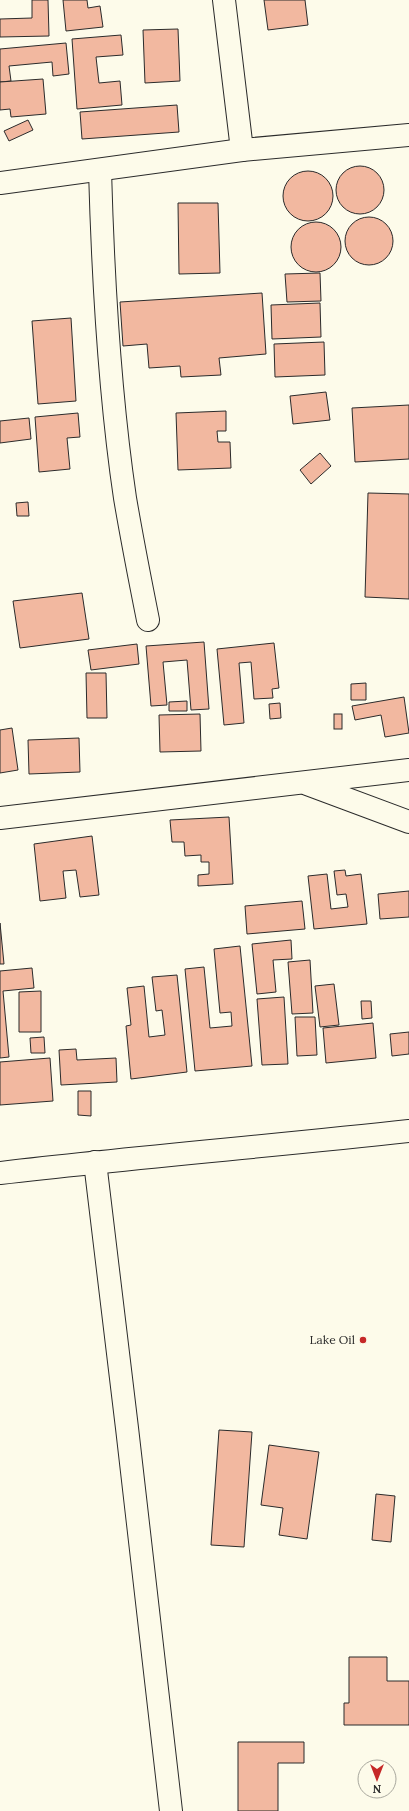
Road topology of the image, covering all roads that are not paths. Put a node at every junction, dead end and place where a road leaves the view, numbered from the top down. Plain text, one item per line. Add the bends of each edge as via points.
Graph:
1 (224, 0) edge
2 (409, 135) edge
3 (242, 150) junction
4 (100, 170) junction
5 (0, 183) edge
6 (148, 620) dead end
7 (409, 770) edge
8 (303, 783) junction
9 (0, 818) edge
10 (409, 822) edge
11 (409, 1131) edge
12 (95, 1162) junction
13 (0, 1173) edge
14 (171, 1811) edge

1 - 3 street
2 - 3 street
3 - 4 street
4 - 5 street
4 - 6 street via 103,268 112,388 126,498
7 - 8 street
8 - 9 street
8 - 10 street
11 - 12 street
12 - 13 street
12 - 14 street

